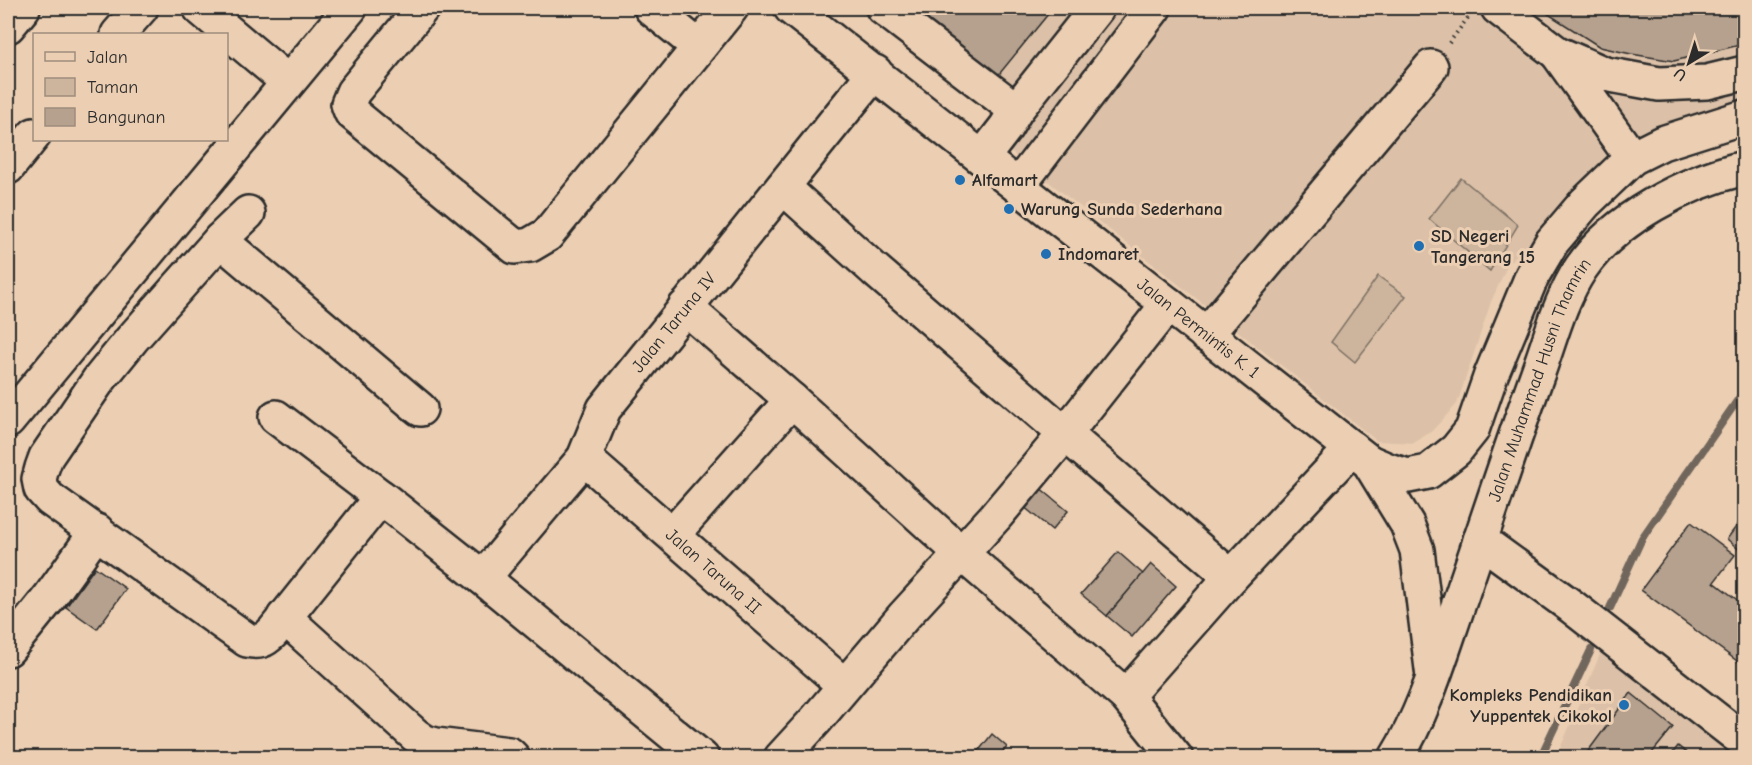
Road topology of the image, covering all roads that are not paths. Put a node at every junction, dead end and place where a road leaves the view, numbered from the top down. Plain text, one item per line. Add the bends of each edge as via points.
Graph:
1 (23, 8) edge
2 (141, 8) edge
3 (200, 8) edge
4 (350, 8) edge
5 (422, 8) edge
6 (651, 8) edge
7 (731, 8) edge
8 (791, 8) edge
9 (883, 8) edge
10 (1097, 8) edge
11 (1154, 8) edge
12 (1498, 8) edge
13 (8, 26) edge
14 (119, 33) edge
15 (699, 46) junction
16 (1557, 53) junction
17 (1431, 67) road end
18 (875, 72) junction
19 (1744, 73) edge
20 (288, 82) junction
21 (1016, 110) junction
22 (1744, 117) edge
23 (33, 136) edge
24 (982, 158) junction
25 (1632, 158) junction
26 (8, 167) edge
27 (1744, 168) edge
28 (1018, 186) junction
29 (783, 187) junction
30 (248, 213) dead end
31 (220, 240) junction
32 (1168, 304) junction
33 (686, 307) junction
34 (1206, 334) junction
35 (792, 400) junction
36 (420, 408) dead end
37 (11, 409) edge
38 (276, 417) dead end
39 (1065, 434) junction
40 (1361, 455) junction
41 (584, 458) junction
42 (381, 497) junction
43 (97, 531) junction
44 (673, 534) junction
45 (1480, 540) junction
46 (962, 554) junction
47 (1231, 577) junction
48 (483, 578) junction
49 (285, 617) junction
50 (8, 649) edge
51 (1433, 677) junction
52 (844, 685) junction
53 (1126, 696) junction
54 (1744, 741) edge
55 (513, 758) edge
56 (702, 758) edge
57 (781, 758) edge
58 (1176, 758) edge
59 (1396, 758) edge

1 - 13 street
2 - 14 street
3 - 20 street
4 - 20 street
5 - 15 street via 353,92 348,104 351,112 516,248 547,235
6 - 15 street
7 - 15 street
8 - 18 street, Jalan Permintis K. 1
9 - 21 street
10 - 21 street
11 - 28 street
12 - 16 street
16 - 19 street via 1605,74 1659,84 1707,82
16 - 25 street
17 - 34 street
18 - 24 street, Jalan Permintis K. 1
18 - 29 street, Jalan Taruna IV
20 - 37 street
21 - 24 street
22 - 25 street via 1679,136
23 - 26 street
24 - 28 street, Jalan Permintis K. 1
25 - 40 street via 1552,242 1532,276 1472,430 1456,450 1428,472 1408,476
27 - 45 street, Jalan Muhammad Husni Thamrin via 1678,191 1639,213 1604,242 1582,267 1568,292
28 - 32 street, Jalan Permintis K. 1
29 - 33 street, Jalan Taruna IV
29 - 39 street
30 - 31 street
31 - 36 street
31 - 43 street via 98,381 46,457 39,479 41,489
32 - 34 street, Jalan Permintis K. 1
32 - 39 street
33 - 35 street
33 - 41 street, Jalan Taruna IV via 604,409
34 - 40 street, Jalan Permintis K. 1
35 - 44 street
35 - 46 street
38 - 42 street
39 - 46 street
39 - 47 street
40 - 47 street
40 - 51 street, Jalan Permintis K. 1 via 1407,524 1417,550
41 - 44 street, Jalan Taruna II
41 - 48 street, Jalan Taruna IV
42 - 48 street
42 - 49 street
43 - 49 street via 247,640 265,640
43 - 50 street
44 - 52 street, Jalan Taruna II
45 - 51 street, Jalan Muhammad Husni Thamrin
45 - 54 street
46 - 52 street
46 - 53 street
47 - 53 street
48 - 56 street
49 - 55 street via 425,742 509,754
51 - 59 street, Jalan Muhammad Husni Thamrin
52 - 57 street
53 - 58 street

